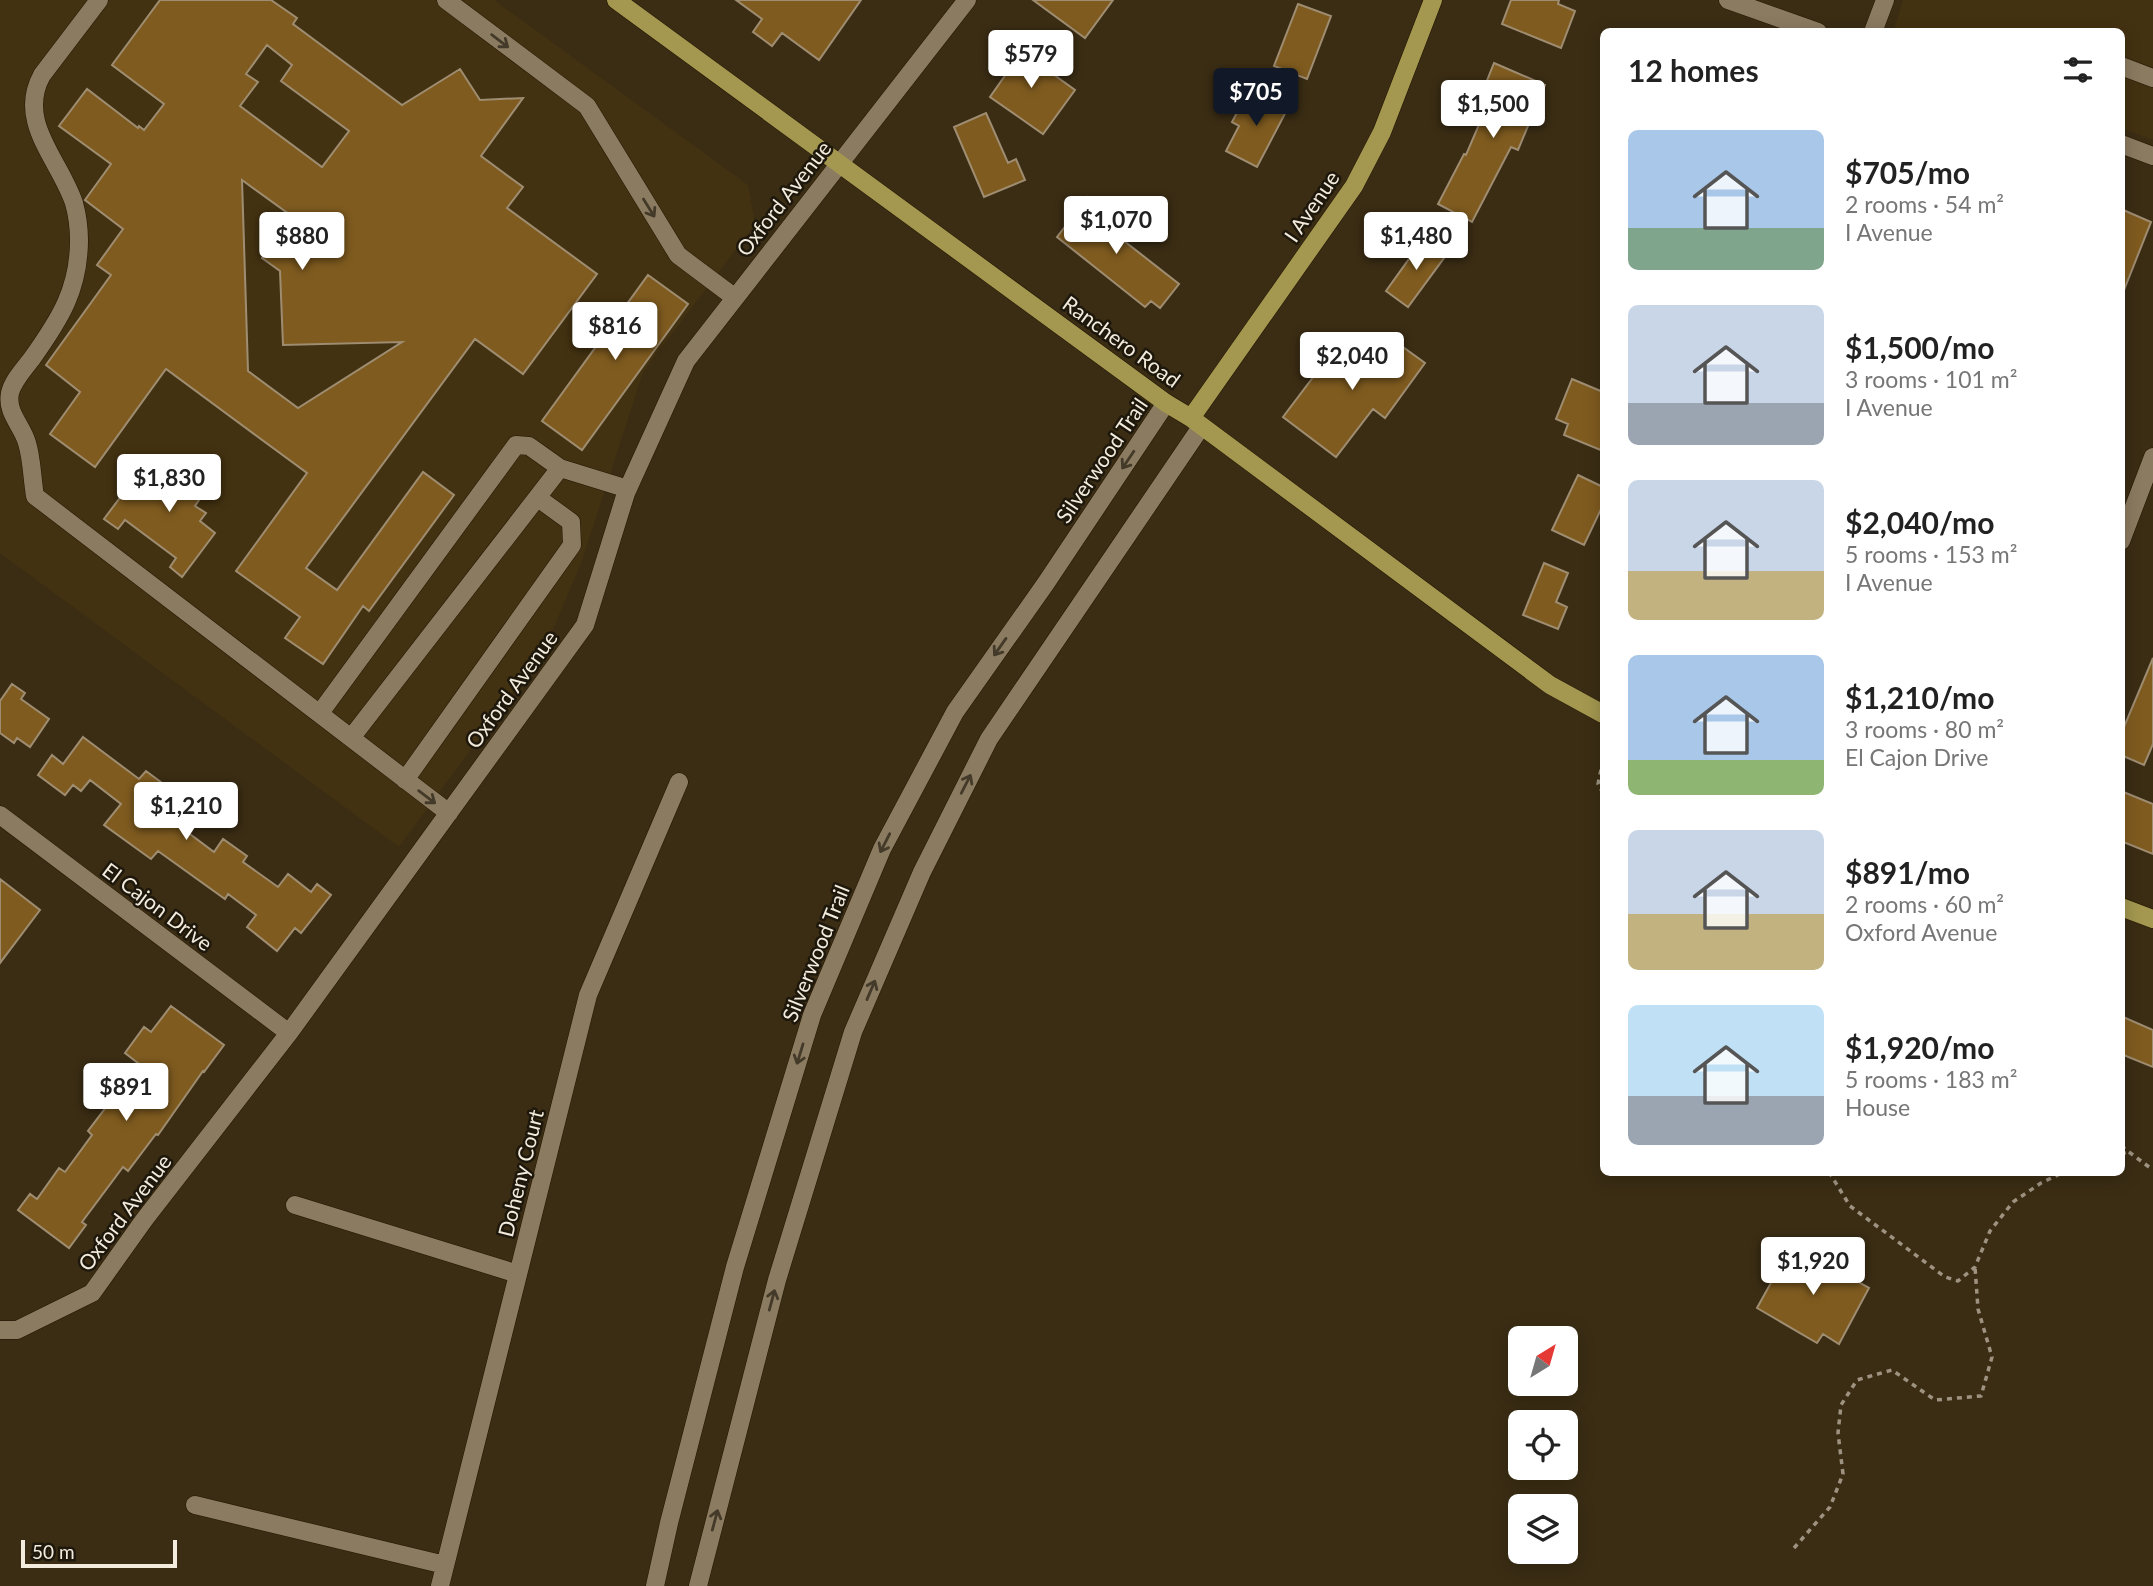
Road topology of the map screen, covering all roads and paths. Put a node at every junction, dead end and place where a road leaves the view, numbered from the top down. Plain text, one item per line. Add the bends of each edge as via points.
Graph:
1 (99, 0) edge
2 (446, 0) edge
3 (617, 0) edge
4 (967, 0) edge
5 (1433, 0) edge
6 (1728, 0) edge
7 (1885, 0) edge
8 (1807, 28) edge
9 (1874, 28) edge
10 (2125, 68) edge
11 (2153, 78) edge
12 (2125, 146) edge
13 (2153, 156) edge
14 (840, 162) junction
15 (734, 297) junction
16 (1166, 403) junction
17 (1196, 422) junction
18 (2153, 457) edge
19 (560, 468) junction
20 (628, 489) junction
21 (538, 498) junction
22 (2125, 530) edge
23 (1600, 712) edge
24 (320, 713) junction
25 (351, 738) junction
26 (405, 780) junction
27 (680, 782) dead end
28 (449, 813) junction
29 (0, 815) edge
30 (2125, 908) edge
31 (2153, 919) edge
32 (289, 1033) junction
33 (2125, 1149) edge
34 (2128, 1152) junction
35 (2125, 1153) edge
36 (2153, 1170) edge
37 (1831, 1176) edge
38 (2057, 1176) edge
39 (2053, 1178) joint
40 (295, 1205) dead end
41 (1975, 1267) junction
42 (518, 1274) junction
43 (0, 1330) edge
44 (195, 1505) dead end
45 (1794, 1548) dead end
46 (445, 1564) junction
47 (440, 1586) edge
48 (655, 1586) edge
49 (698, 1586) edge

1 - 24 street via 42,75 32,103 36,125 74,204 79,240 69,300 10,391 9,407 27,441 35,496
2 -> 15 street via 587,106 678,255
3 - 14 main road, Ranchero Road
4 - 14 street, Oxford Avenue
5 - 17 main road, I Avenue via 1382,132 1353,186
6 - 8 street
7 - 9 street
10 - 11 street
12 - 13 street
14 - 15 street, Oxford Avenue
14 - 16 main road, Ranchero Road
15 - 20 street, Oxford Avenue via 686,361
16 - 17 main road, Ranchero Road
16 -> 48 street, Silverwood Trail via 955,712 882,849 812,1015 735,1267
17 - 23 main road, Ranchero Road via 1550,685
49 -> 17 street via 777,1280 853,1032 911,896 989,738
18 - 22 street
19 - 20 street
19 - 21 street
19 - 24 street via 529,446 516,446
20 - 28 street, Oxford Avenue via 585,625
21 - 25 street
21 - 26 street via 571,522 572,545
24 - 25 street
25 - 26 street
26 -> 28 street
27 - 42 street, Doheny Court via 588,995
28 - 32 street, Oxford Avenue
29 - 32 street, El Cajon Drive
30 - 31 main road
32 - 43 street, Oxford Avenue via 92,1293 17,1330
33 - 34 path
34 - 35 path
34 - 36 path
37 - 41 path via 1850,1206 1945,1277 1958,1280
38 - 39 path
39 - 41 path via 2013,1202 1990,1231
40 - 42 street
41 - 45 path via 1978,1309 1992,1357 1981,1396 1935,1400 1892,1370 1857,1380 1841,1405 1838,1433 1843,1474 1830,1507
42 - 46 street, Doheny Court
44 - 46 street
46 - 47 street, Doheny Court

